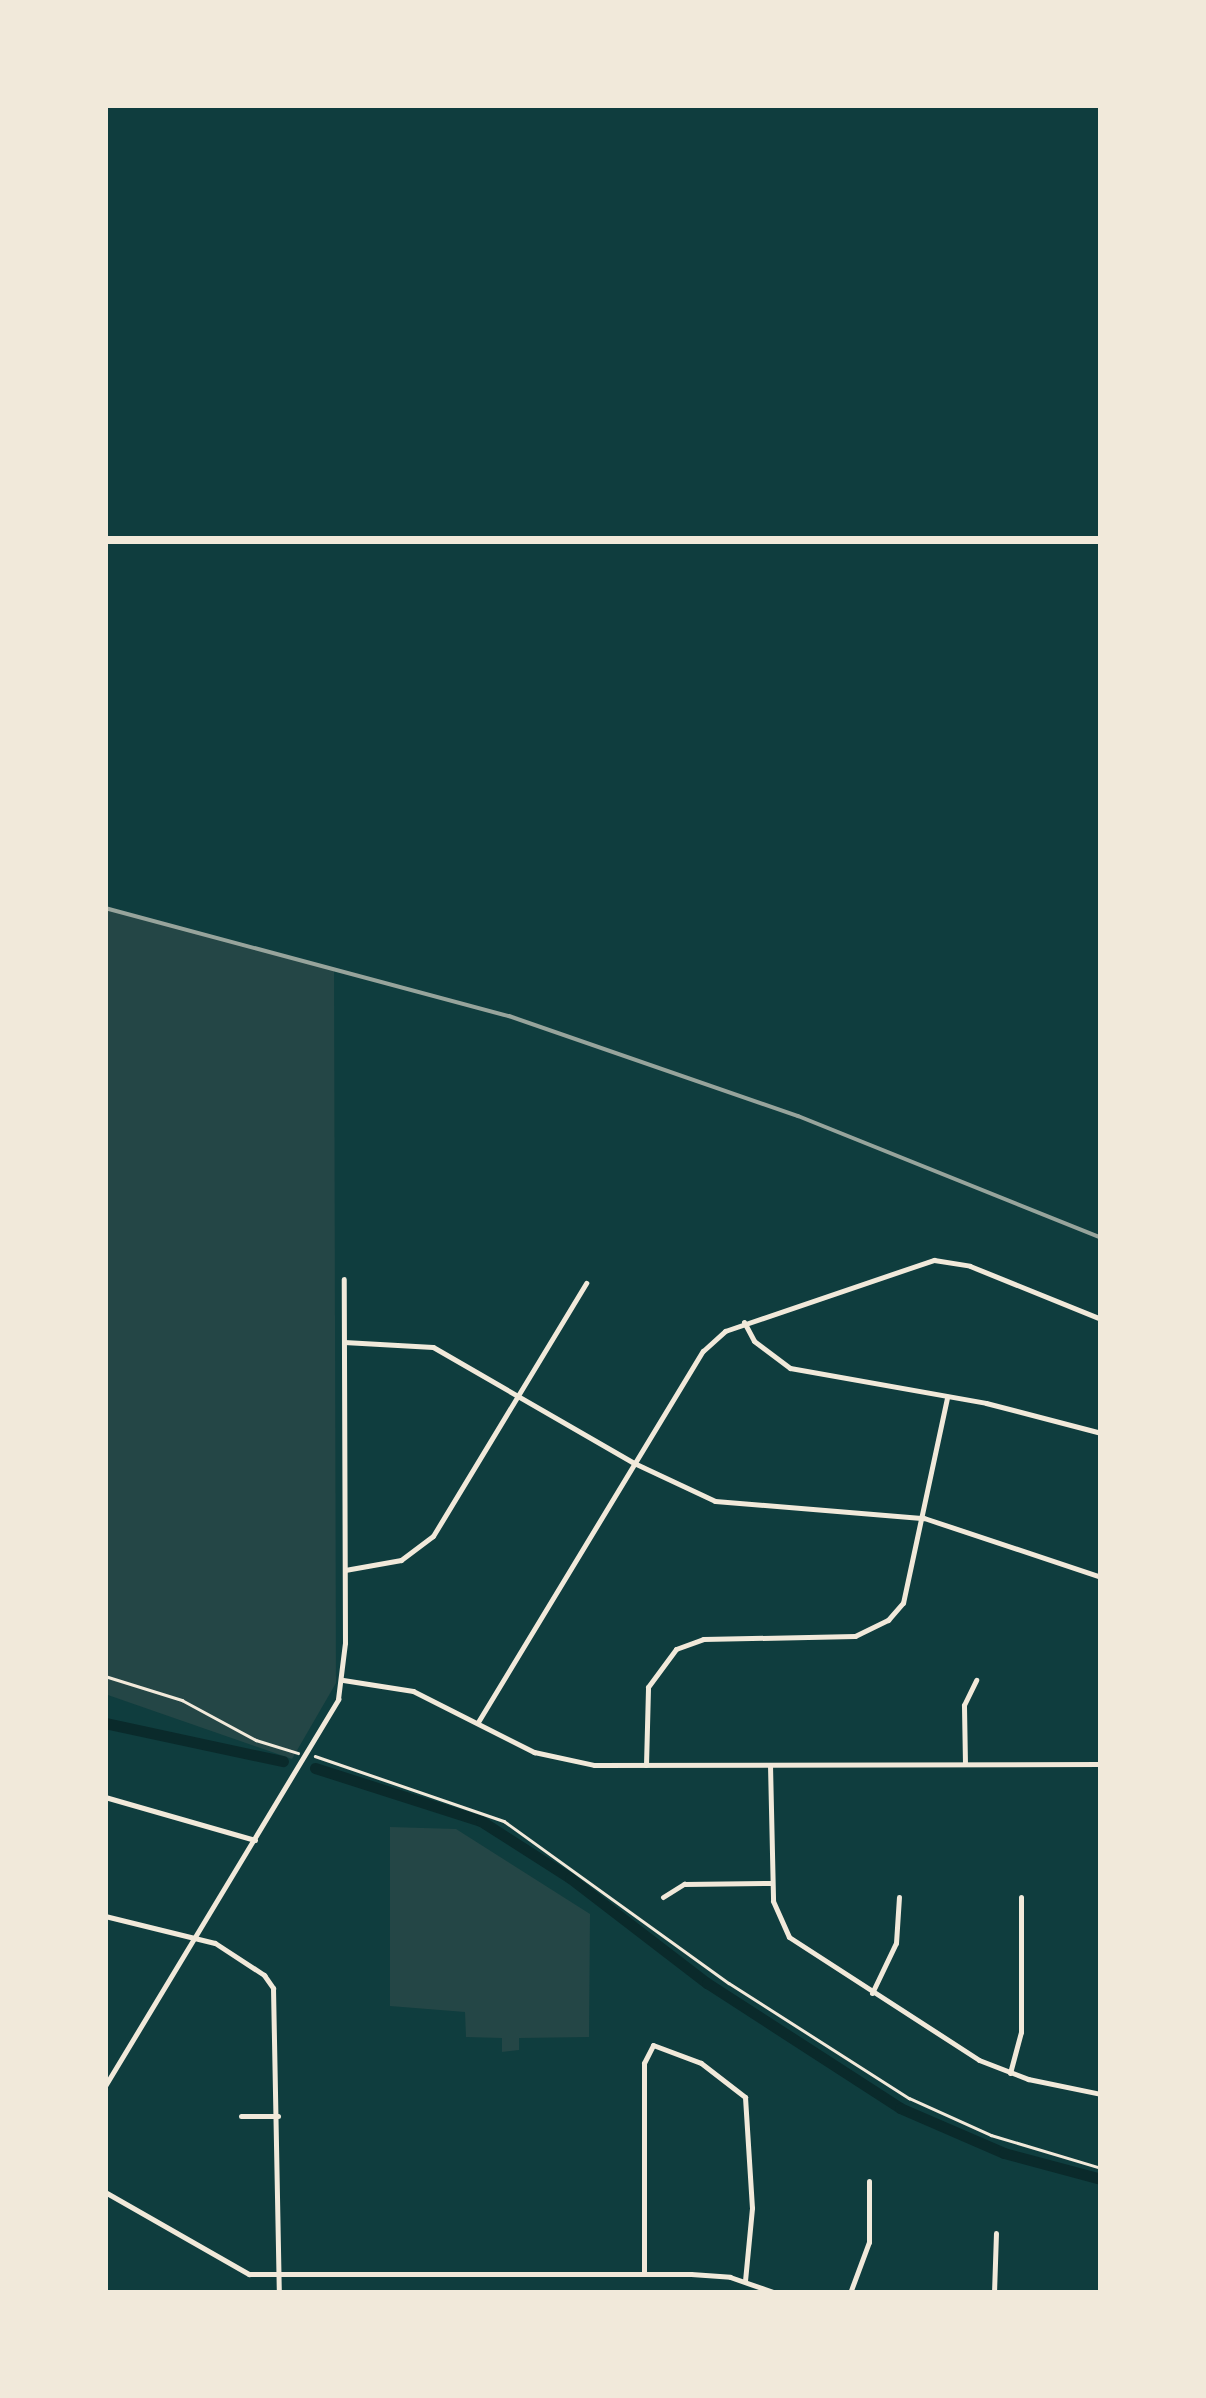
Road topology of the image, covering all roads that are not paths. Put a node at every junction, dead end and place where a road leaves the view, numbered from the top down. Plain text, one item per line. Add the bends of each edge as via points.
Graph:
1 (105, 540) edge
2 (1101, 540) edge
3 (344, 1280) dead end
4 (586, 1282) dead end
5 (1101, 1319) edge
6 (744, 1322) junction
7 (344, 1342) junction
8 (518, 1394) junction
9 (947, 1397) junction
10 (1101, 1433) edge
11 (634, 1463) junction
12 (924, 1518) junction
13 (344, 1570) junction
14 (1101, 1577) edge
15 (343, 1680) junction
16 (976, 1680) dead end
17 (478, 1722) junction
18 (770, 1764) junction
19 (965, 1764) junction
20 (1101, 1764) edge
21 (646, 1765) junction
22 (105, 1797) edge
23 (255, 1840) junction
24 (771, 1884) junction
25 (663, 1897) dead end
26 (899, 1897) dead end
27 (1021, 1897) dead end
28 (105, 1916) edge
29 (196, 1936) junction
30 (872, 1993) junction
31 (1010, 2073) junction
32 (105, 2086) edge
33 (1101, 2094) edge
34 (241, 2116) dead end
35 (279, 2116) junction
36 (869, 2181) dead end
37 (105, 2192) edge
38 (996, 2233) dead end
39 (644, 2274) junction
40 (280, 2275) junction
41 (745, 2281) junction
42 (279, 2293) edge
43 (776, 2293) edge
44 (850, 2293) edge
45 (994, 2293) edge

1 - 2 main road
3 - 7 street
4 - 8 street
5 - 6 street via 950,1261 916,1263
6 - 9 street via 762,1349 790,1368
6 - 11 street via 704,1351
7 - 8 street via 433,1347
7 - 13 street
8 - 11 street
8 - 13 street via 433,1536 402,1560
9 - 10 street
9 - 12 street
11 - 12 street via 716,1501
11 - 17 street
12 - 14 street
12 - 21 street via 903,1603 874,1629 832,1638 704,1638 664,1660 648,1687
13 - 15 street
15 - 17 street via 413,1691
15 - 23 street via 330,1718
16 - 19 street via 964,1705
17 - 21 street via 563,1760
18 - 19 street
18 - 21 street
18 - 24 street
19 - 20 street
22 - 23 street
23 - 29 street
24 - 25 street via 684,1884
24 - 30 street via 776,1914 789,1936
26 - 30 street via 896,1943
27 - 31 street via 1020,2032
28 - 29 street
29 - 32 street
29 - 35 street via 247,1962 274,1988
30 - 31 street
31 - 33 street
34 - 35 street
35 - 40 street
36 - 44 street via 869,2242
37 - 40 street via 240,2272
38 - 45 street
39 - 40 street
39 - 41 street
39 - 41 street via 644,2063 653,2045 701,2063 746,2097 752,2208
40 - 42 street
41 - 43 street

